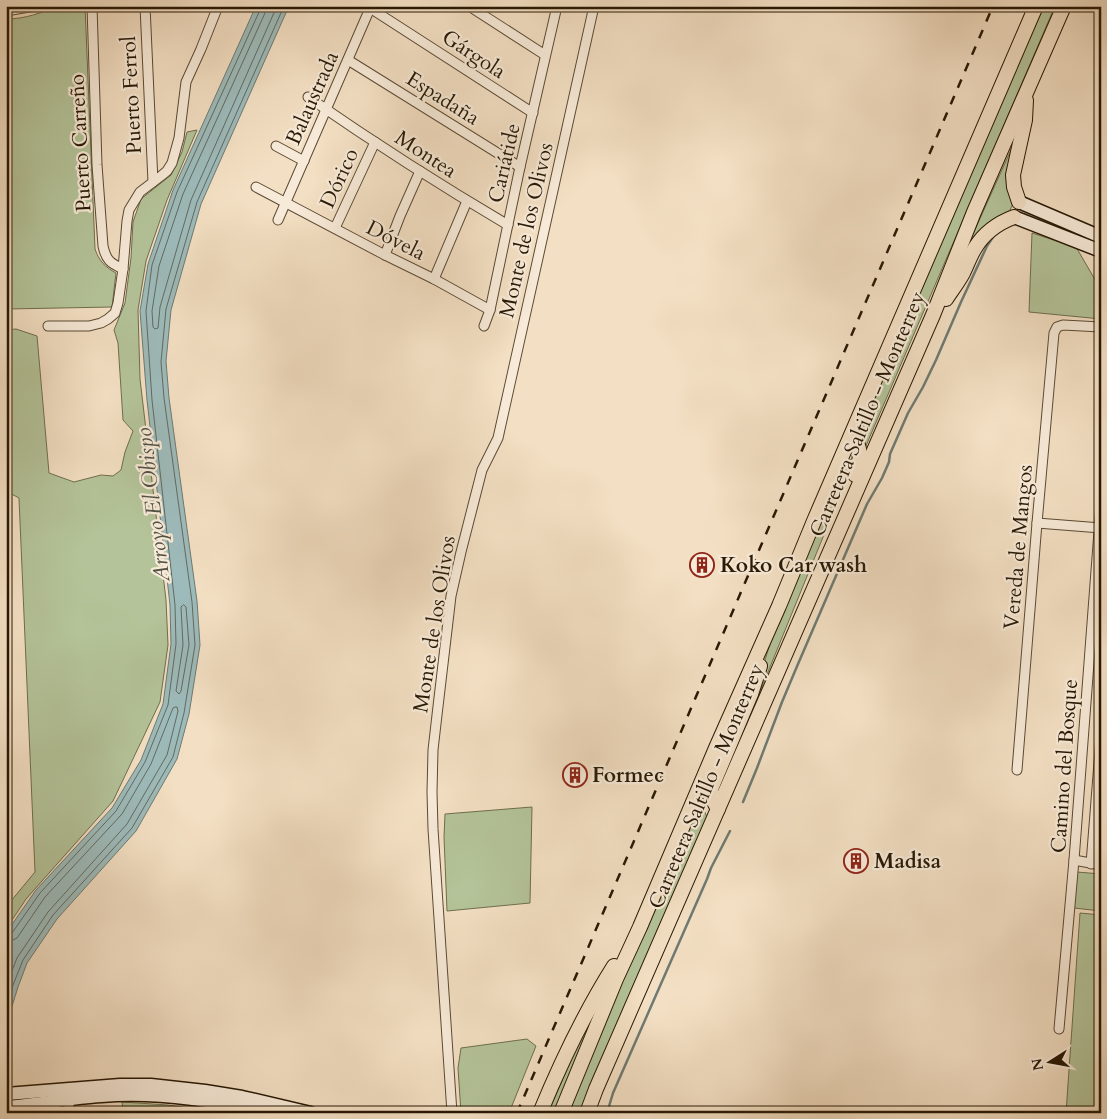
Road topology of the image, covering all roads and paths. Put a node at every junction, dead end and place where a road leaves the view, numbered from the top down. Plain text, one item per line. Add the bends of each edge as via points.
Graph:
1 (36, 6) edge
2 (92, 6) edge
3 (145, 6) edge
4 (218, 6) edge
5 (469, 6) edge
6 (557, 6) edge
7 (594, 6) edge
8 (1036, 6) edge
9 (1064, 6) edge
10 (371, 7) edge
11 (6, 11) edge
12 (546, 54) junction
13 (348, 60) junction
14 (1025, 95) junction
15 (308, 97) dead end
16 (326, 110) junction
17 (533, 113) junction
18 (375, 142) junction
19 (276, 146) dead end
20 (304, 160) junction
21 (520, 167) junction
22 (420, 170) junction
23 (153, 182) junction
24 (256, 187) dead end
25 (467, 201) junction
26 (1019, 202) joint
27 (285, 203) junction
28 (1014, 217) joint
29 (278, 220) dead end
30 (508, 225) junction
31 (335, 228) junction
32 (1101, 237) edge
33 (1101, 251) edge
34 (385, 255) junction
35 (123, 268) junction
36 (434, 279) junction
37 (490, 310) junction
38 (932, 315) junction
39 (48, 326) dead end
40 (484, 326) dead end
41 (1101, 327) edge
42 (851, 438) junction
43 (1101, 505) edge
44 (1037, 523) junction
45 (1100, 528) edge
46 (815, 583) junction
47 (779, 606) junction
48 (1101, 737) edge
49 (1017, 770) dead end
50 (718, 808) junction
51 (1074, 860) junction
52 (1091, 864) junction
53 (1101, 865) edge
54 (632, 944) junction
55 (1059, 1029) dead end
56 (596, 1089) junction
57 (6, 1094) edge
58 (47, 1097) junction
59 (69, 1099) junction
60 (6, 1107) edge
61 (271, 1110) edge
62 (69, 1113) edge
63 (311, 1113) edge
64 (452, 1113) edge
65 (540, 1113) edge
66 (561, 1113) edge
67 (586, 1113) edge
68 (592, 1113) edge

1 - 11 street
2 - 35 street, Puerto Carreño via 103,246 107,258
3 - 23 street, Puerto Ferrol
4 - 23 street via 186,82 179,138 172,163
5 - 12 street
6 - 12 street, Cariátide
7 - 64 street, Monte de los Olivos via 498,438 482,470 450,606 433,750 432,792
8 - 42 main road, Carretera Saltillo - Monterrey
9 - 14 main road, Carretera Saltillo - Monterrey
10 - 13 street, Balaustrada
10 - 17 street, Gárgola
12 - 17 street, Cariátide
13 - 16 street, Balaustrada
13 - 21 street, Espadaña
14 - 26 main road via 1025,120 1013,175
14 - 38 main road, Carretera Saltillo - Monterrey
15 - 16 street, Montea
16 - 18 street, Montea
16 - 20 street, Balaustrada
17 - 21 street, Cariátide
18 - 22 street, Montea
18 - 31 street, Dórico
19 - 20 street
20 - 27 street, Balaustrada
21 - 30 street, Cariátide
22 - 25 street, Montea
22 - 34 street
23 - 35 street via 140,192 130,210
24 - 27 street, Dóvela
25 - 30 street, Montea
25 - 36 street
26 - 32 street
27 - 29 street, Balaustrada
27 - 31 street, Dóvela
28 - 33 street
28 - 38 main road via 992,229 980,242 950,293
30 - 37 street, Cariátide
31 - 34 street, Dóvela
34 - 36 street, Dóvela
35 - 39 street via 118,303 115,313 108,319 90,326
36 - 37 street, Dóvela
37 - 40 street, Cariátide
38 - 46 main road, Carretera Saltillo - Monterrey
41 - 44 street, Vereda de Mangos via 1063,325 1054,332
42 - 46 main road via 859,450 858,468 826,544
42 - 47 main road, Carretera Saltillo - Monterrey
43 - 45 street, Camino del Bosque
44 - 45 street
44 - 49 street, Vereda de Mangos
45 - 51 street, Camino del Bosque
46 - 50 main road, Carretera Saltillo - Monterrey
47 - 50 main road via 751,694 711,789 712,800
47 - 54 main road, Carretera Saltillo - Monterrey
48 - 52 street, Camino del Bosque
50 - 56 main road, Carretera Saltillo - Monterrey
51 - 52 street
51 - 55 street, Camino del Bosque
52 - 53 street
54 - 65 main road via 618,960 576,1034
54 - 66 main road, Carretera Saltillo - Monterrey
56 - 67 main road, Carretera Saltillo - Monterrey
56 - 68 main road
57 - 58 street
58 - 59 street
58 - 60 street
58 - 61 street via 120,1085 151,1084 242,1097
59 - 61 street via 152,1096
59 - 62 street
61 - 63 street

